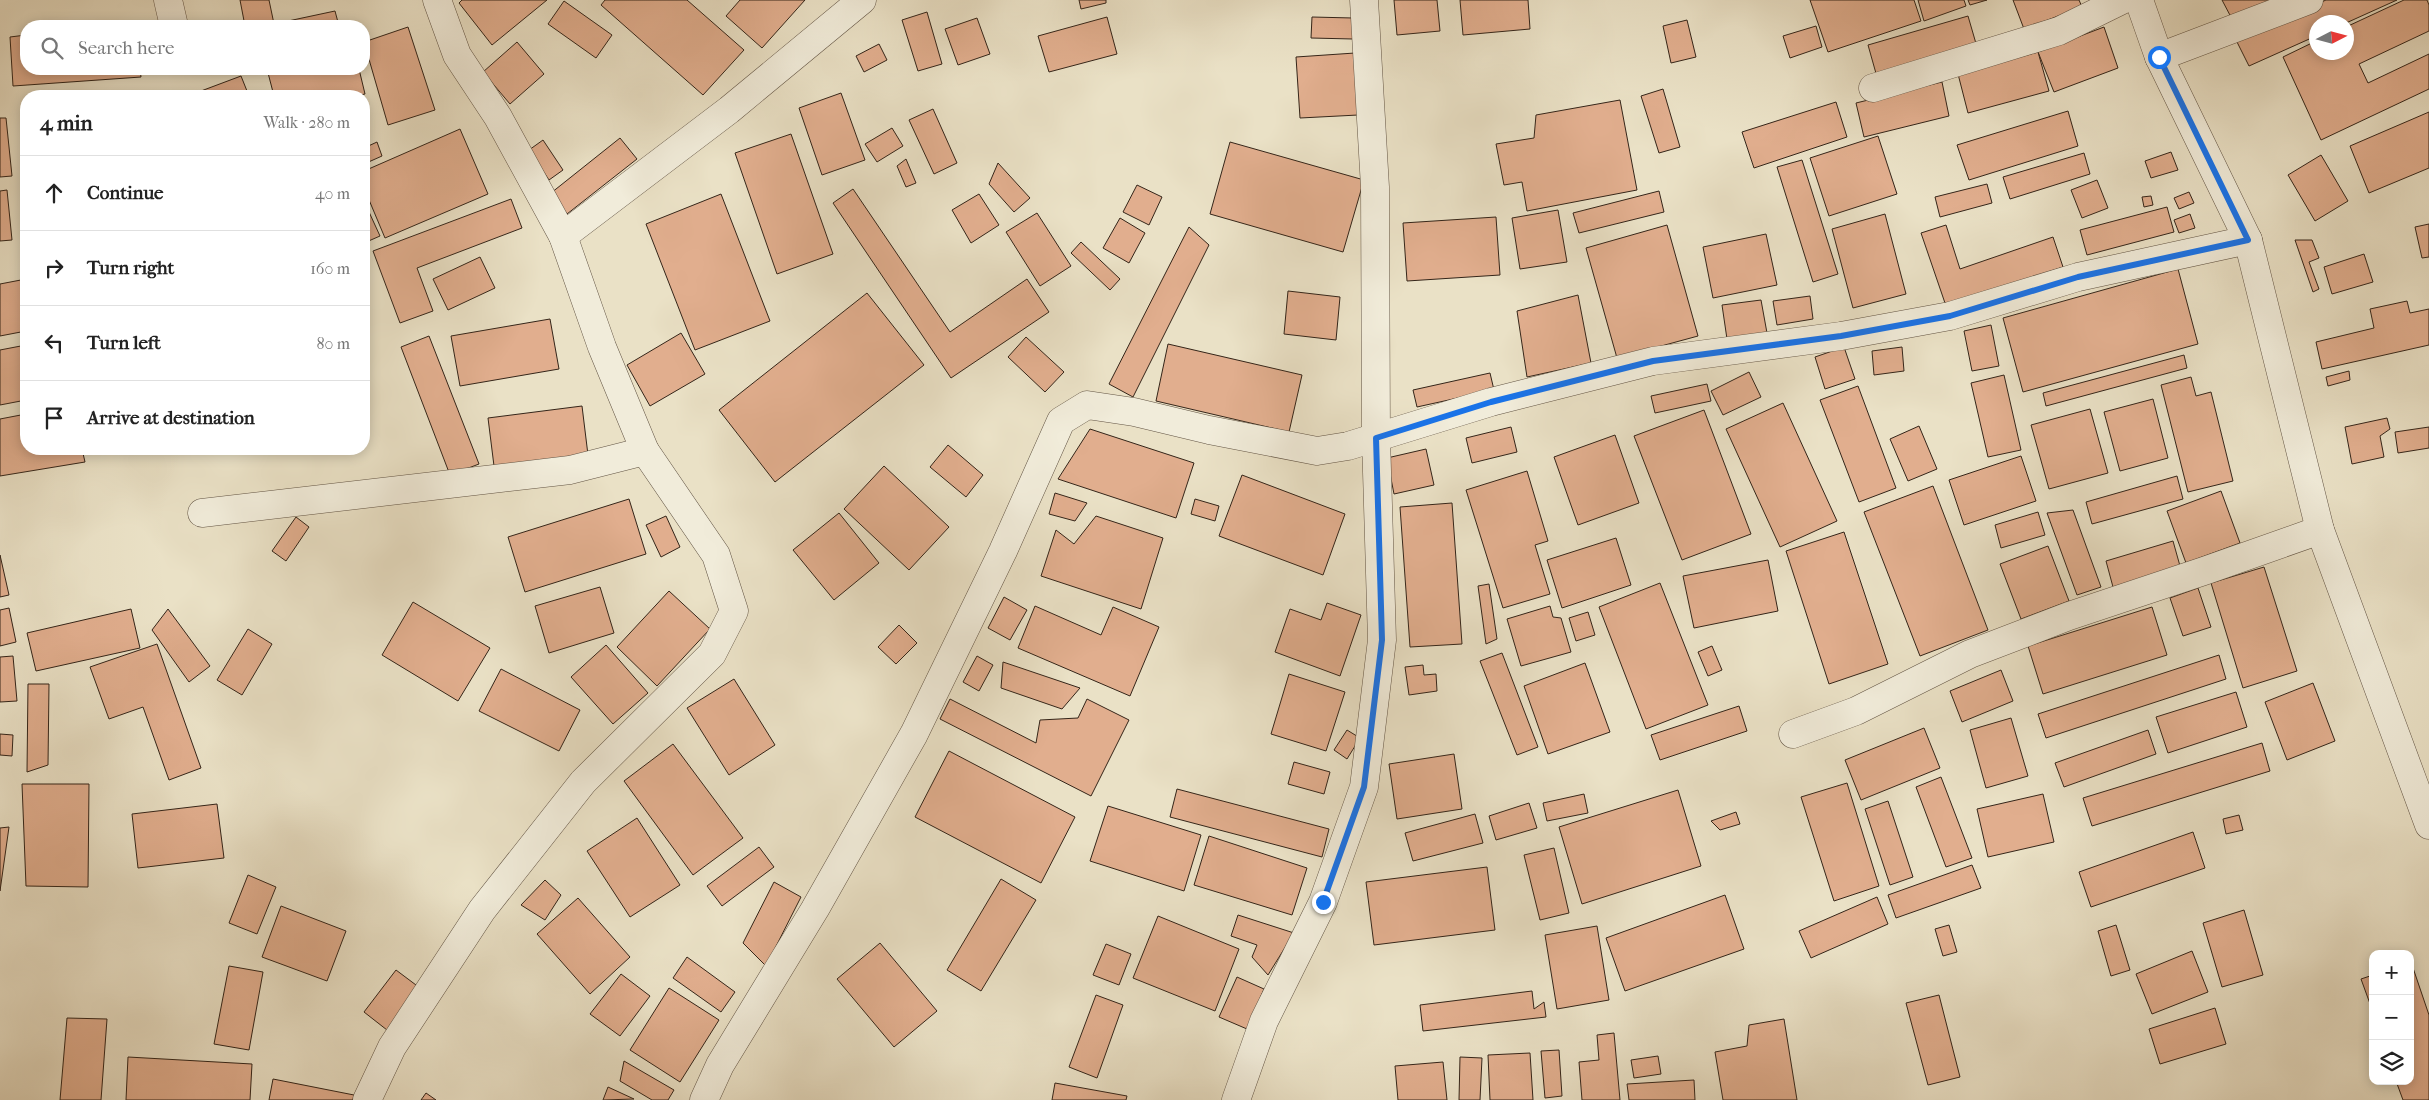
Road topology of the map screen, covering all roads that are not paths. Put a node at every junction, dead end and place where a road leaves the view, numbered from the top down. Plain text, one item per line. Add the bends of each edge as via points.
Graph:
1 (168, 0) edge
2 (437, 0) edge
3 (862, 0) edge
4 (1364, 0) edge
5 (2122, 0) edge
6 (2139, 0) edge
7 (2309, 0) edge
8 (173, 20) edge
9 (2159, 57) junction
10 (1873, 88) dead end
11 (563, 236) junction
12 (2248, 240) junction
13 (1376, 438) junction
14 (645, 451) junction
15 (202, 513) dead end
16 (2320, 530) junction
17 (1792, 734) dead end
18 (2429, 824) edge
19 (367, 1100) edge
20 (704, 1100) edge
21 (1236, 1100) edge

1 - 8 street
2 - 11 street via 457,55 498,117
3 - 11 street via 729,110
4 - 13 street via 1375,187
5 - 10 street via 2058,31
6 - 9 street
7 - 9 street
9 - 12 street
11 - 14 street via 602,347
12 - 13 street via 2078,277 1950,316 1841,336 1653,361 1491,402
12 - 16 street
13 - 20 street via 1317,451 1087,405 1061,421 1003,551 914,734 815,909 720,1065
13 - 21 street via 1382,640 1364,787 1323,902 1264,1021
14 - 15 street via 570,470
14 - 19 street via 716,555 734,611 712,654 583,782 482,910 392,1047
16 - 17 street via 2069,616 1970,654 1856,711
16 - 18 street

